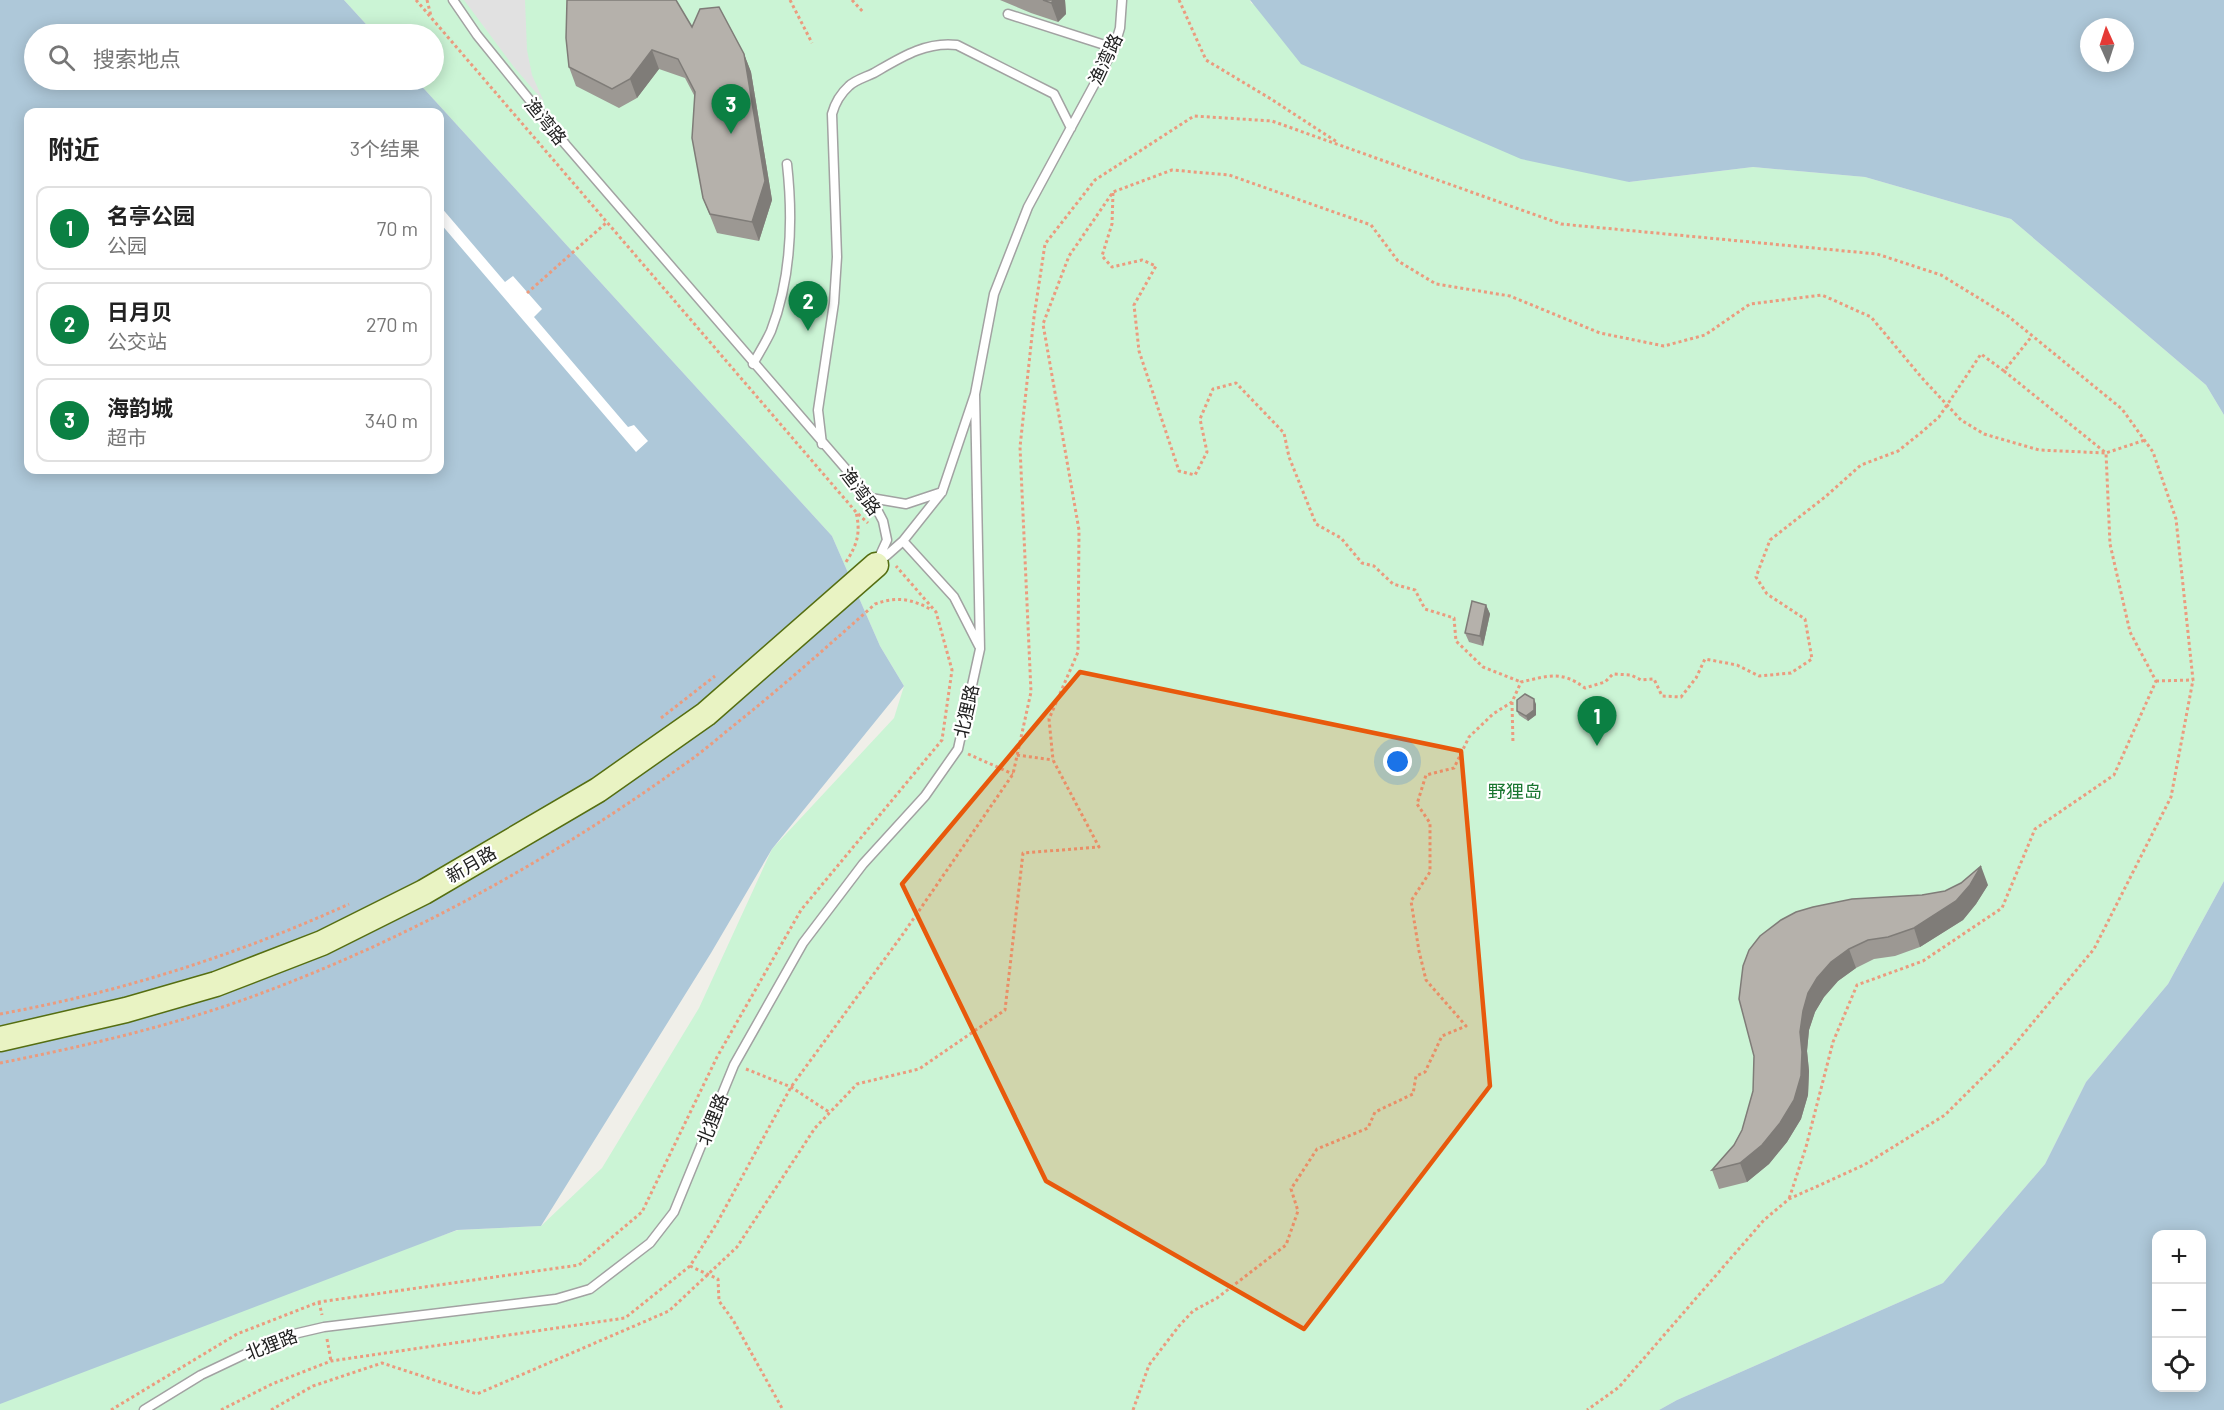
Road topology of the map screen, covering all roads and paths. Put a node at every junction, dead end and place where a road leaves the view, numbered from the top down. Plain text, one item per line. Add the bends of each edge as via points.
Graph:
1 (416, 0) edge
2 (427, 0) edge
3 (453, 0) edge
4 (790, 0) edge
5 (852, 0) edge
6 (1122, 0) edge
7 (1179, 0) edge
8 (864, 13) dead end
9 (1008, 14) dead end
10 (432, 18) junction
11 (437, 24) edge
12 (444, 32) edge
13 (812, 43) dead end
14 (1114, 48) junction
15 (1071, 128) junction
16 (1343, 146) junction
17 (787, 164) dead end
18 (1113, 192) junction
19 (607, 222) junction
20 (527, 292) dead end
21 (2033, 336) junction
22 (753, 363) junction
23 (2004, 371) junction
24 (975, 394) junction
25 (2145, 440) junction
26 (822, 444) junction
27 (2106, 453) junction
28 (942, 492) junction
29 (871, 498) junction
30 (856, 512) junction
31 (887, 540) junction
32 (903, 541) junction
33 (882, 560) junction
34 (841, 569) dead end
35 (980, 649) junction
36 (717, 675) dead end
37 (2193, 680) junction
38 (2156, 681) junction
39 (1521, 682) junction
40 (1512, 702) junction
41 (653, 724) dead end
42 (942, 740) junction
43 (1513, 744) dead end
44 (958, 749) junction
45 (1017, 755) junction
46 (1053, 760) junction
47 (1013, 774) junction
48 (350, 904) dead end
49 (0, 1014) edge
50 (0, 1039) edge
51 (717, 1057) junction
52 (734, 1065) junction
53 (791, 1087) junction
54 (829, 1112) junction
55 (1789, 1199) junction
56 (690, 1266) junction
57 (111, 1410) edge
58 (144, 1410) edge
59 (221, 1410) edge
60 (271, 1410) edge
61 (783, 1410) edge
62 (1133, 1410) edge
63 (1587, 1410) edge

1 - 10 path
2 - 10 path
3 - 22 lane, 渔湾路 via 566,145
4 - 13 path
5 - 8 path
6 - 14 lane, 渔湾路
7 - 16 path via 1206,60
9 - 14 lane
10 - 11 path
12 - 19 path
14 - 15 lane, 渔湾路
15 - 24 lane, 渔湾路 via 1028,207 994,294
15 - 26 lane via 1054,94 957,45 942,43 922,48 849,86 836,101 832,114 837,257 818,410
16 - 21 path via 1562,224 1877,254 1941,275
16 - 45 path via 1272,121 1194,116 1095,180 1045,244 1020,447 1031,692
17 - 22 lane via 790,223 781,298 770,332
18 - 27 path via 1172,170 1229,175 1371,225 1398,261 1436,284 1510,296 1600,333 1664,346 1705,335 1750,304 1822,295 1871,317 1961,420 1984,434 2039,450
18 - 39 path via 1112,224 1102,256 1112,267 1142,260 1156,266 1134,305 1139,351 1179,471 1195,475 1207,452 1200,419 1213,389 1236,384 1284,433 1289,457 1316,524 1341,538 1362,563 1374,566 1393,584 1415,590 1425,609 1454,618 1456,641 1483,667
18 - 46 path via 1069,256 1043,324 1079,530 1078,652 1049,719
19 - 20 path
19 - 30 path
21 - 23 path
21 - 25 path via 2122,410
22 - 26 lane, 渔湾路
23 - 27 path
23 - 39 path via 1981,354 1939,417 1898,451 1861,465 1770,540 1756,577 1767,594 1804,619 1812,659 1791,673 1759,676 1737,665 1705,659 1681,698 1662,696 1654,679 1641,680 1631,675 1613,675 1586,688 1571,677 1550,675
24 - 28 lane, 渔湾路
24 - 35 lane, 北狸路
25 - 27 path
25 - 37 path via 2153,452 2176,519
26 - 29 lane, 渔湾路
27 - 38 path via 2110,544 2130,632
28 - 29 lane via 906,504
28 - 32 lane, 渔湾路
29 - 31 lane, 渔湾路 via 883,520
30 - 31 path
30 - 34 path via 859,536
31 - 33 lane
32 - 33 lane, 渔湾路
32 - 35 lane via 954,597
33 - 42 path via 936,612 952,670
33 - 50 street, 新月路 via 706,714 598,790 424,892 322,943 216,984
35 - 44 lane, 北狸路
36 - 41 path
37 - 38 path
37 - 55 path via 2171,797 2094,949 2010,1050 1944,1115 1864,1165
38 - 55 path via 2114,775 2035,829 2002,908 1923,961 1857,985 1833,1042
39 - 40 path
40 - 43 path
40 - 62 path via 1492,714 1469,737 1454,768 1426,775 1417,804 1430,823 1430,872 1411,901 1419,951 1426,980 1466,1026 1442,1036 1425,1072 1416,1076 1413,1094 1375,1112 1368,1128 1317,1149 1291,1189 1298,1211 1286,1245 1225,1292 1193,1311 1179,1326 1149,1365
42 - 44 path
42 - 51 path via 801,910
44 - 47 path
44 - 52 lane, 北狸路 via 803,943
45 - 46 path
45 - 47 path
46 - 54 path via 1099,847 1023,853 1005,1010 919,1069 857,1084
47 - 53 path
48 - 49 path via 213,959 128,986
51 - 52 path
51 - 57 path via 642,1212 579,1265 319,1302 237,1334
52 - 53 path
52 - 58 lane, 北狸路 via 674,1212 650,1242 590,1289 556,1299 335,1326 281,1337 201,1375
53 - 54 path
53 - 56 path
54 - 60 path via 737,1247 669,1311 477,1394 382,1363 314,1386
55 - 63 path via 1764,1220 1619,1387
56 - 59 path via 625,1318 331,1361
56 - 61 path via 718,1280 719,1301 734,1320

